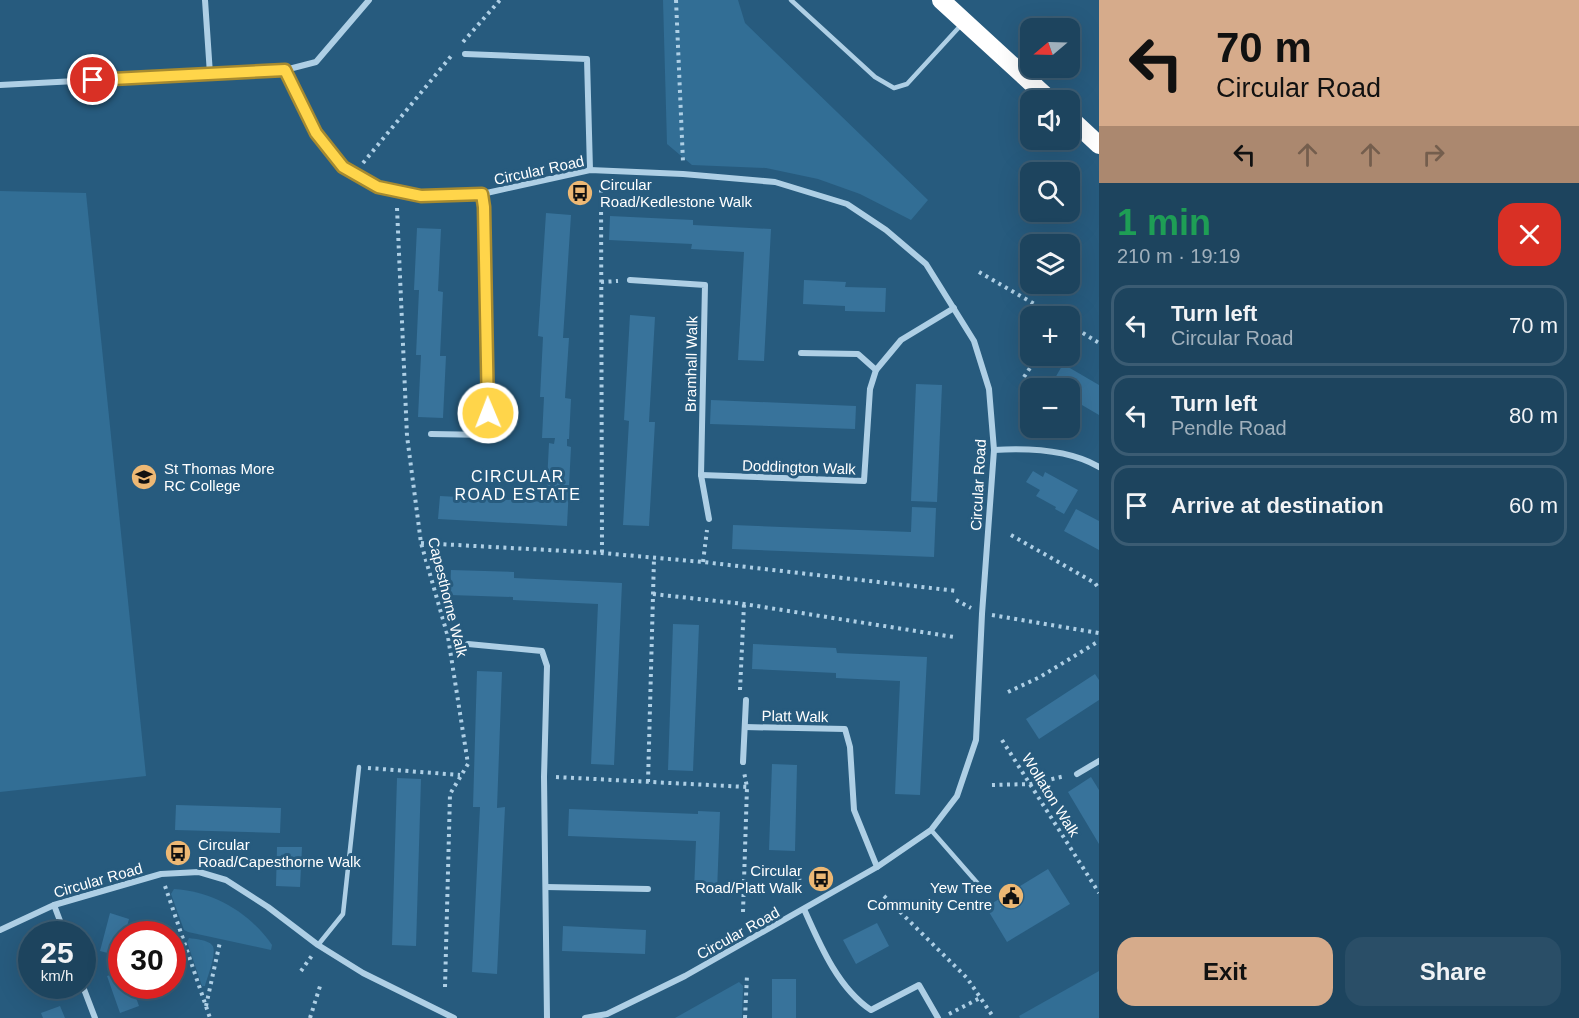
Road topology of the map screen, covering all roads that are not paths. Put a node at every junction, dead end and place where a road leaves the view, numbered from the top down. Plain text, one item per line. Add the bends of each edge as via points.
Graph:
1 (206, 0) edge
2 (369, 0) edge
3 (791, 0) edge
4 (941, 0) edge
5 (964, 21) junction
6 (465, 54) dead end
7 (285, 70) junction
8 (210, 74) junction
9 (0, 85) edge
10 (1039, 90) edge
11 (1080, 127) edge
12 (1099, 145) edge
13 (590, 170) junction
14 (482, 194) junction
15 (630, 280) dead end
16 (954, 309) junction
17 (801, 353) dead end
18 (876, 370) junction
19 (431, 434) dead end
20 (994, 450) junction
21 (1099, 467) edge
22 (701, 475) junction
23 (709, 519) road end
24 (468, 644) dead end
25 (746, 700) road end
26 (745, 727) junction
27 (1099, 761) edge
28 (742, 762) road end
29 (358, 767) road end
30 (1077, 774) road end
31 (931, 830) junction
32 (877, 867) junction
33 (980, 886) dead end
34 (546, 887) junction
35 (648, 889) dead end
36 (54, 905) junction
37 (804, 909) junction
38 (60, 921) edge
39 (0, 930) edge
40 (318, 945) junction
41 (87, 999) edge
42 (94, 1018) edge
43 (454, 1018) edge
44 (547, 1018) edge
45 (585, 1018) edge
46 (940, 1018) edge

1 - 8 street
2 - 7 street via 316,62
3 - 5 lane via 875,77 894,88 907,84
4 - 5 highway
5 - 10 highway
6 - 13 street via 588,59
7 - 8 street
7 - 14 street, Circular Road via 316,133 343,167 378,187 421,196
8 - 9 street
11 - 12 highway
13 - 14 street, Circular Road
13 - 16 street, Circular Road via 775,182 847,204 926,264
14 - 19 street via 489,435
15 - 22 street, Bramhall Walk via 705,285
16 - 18 street, Doddington Walk via 902,339
16 - 20 street, Circular Road via 974,341 988,389
17 - 18 street via 858,354
18 - 22 street, Doddington Walk via 870,389 864,481
20 - 21 street via 1050,452
20 - 31 street, Circular Road via 976,740 957,795
22 - 23 street, Bramhall Walk
24 - 34 street, Capesthorne Walk via 542,651 547,666
25 - 26 street
26 - 28 street
26 - 32 street, Platt Walk via 844,729 850,747 854,810
27 - 30 street
29 - 40 lane via 343,915
31 - 32 street, Circular Road
31 - 33 lane
32 - 37 street, Circular Road
34 - 35 street
34 - 44 street, Capesthorne Walk
36 - 38 street
36 - 39 street, Circular Road
36 - 40 street, Circular Road via 161,874 199,872 226,880
37 - 45 street, Circular Road via 685,976 607,1014
37 - 46 street via 841,980 858,1001 871,1010 919,985
40 - 43 street, Circular Road via 363,973
41 - 42 street

